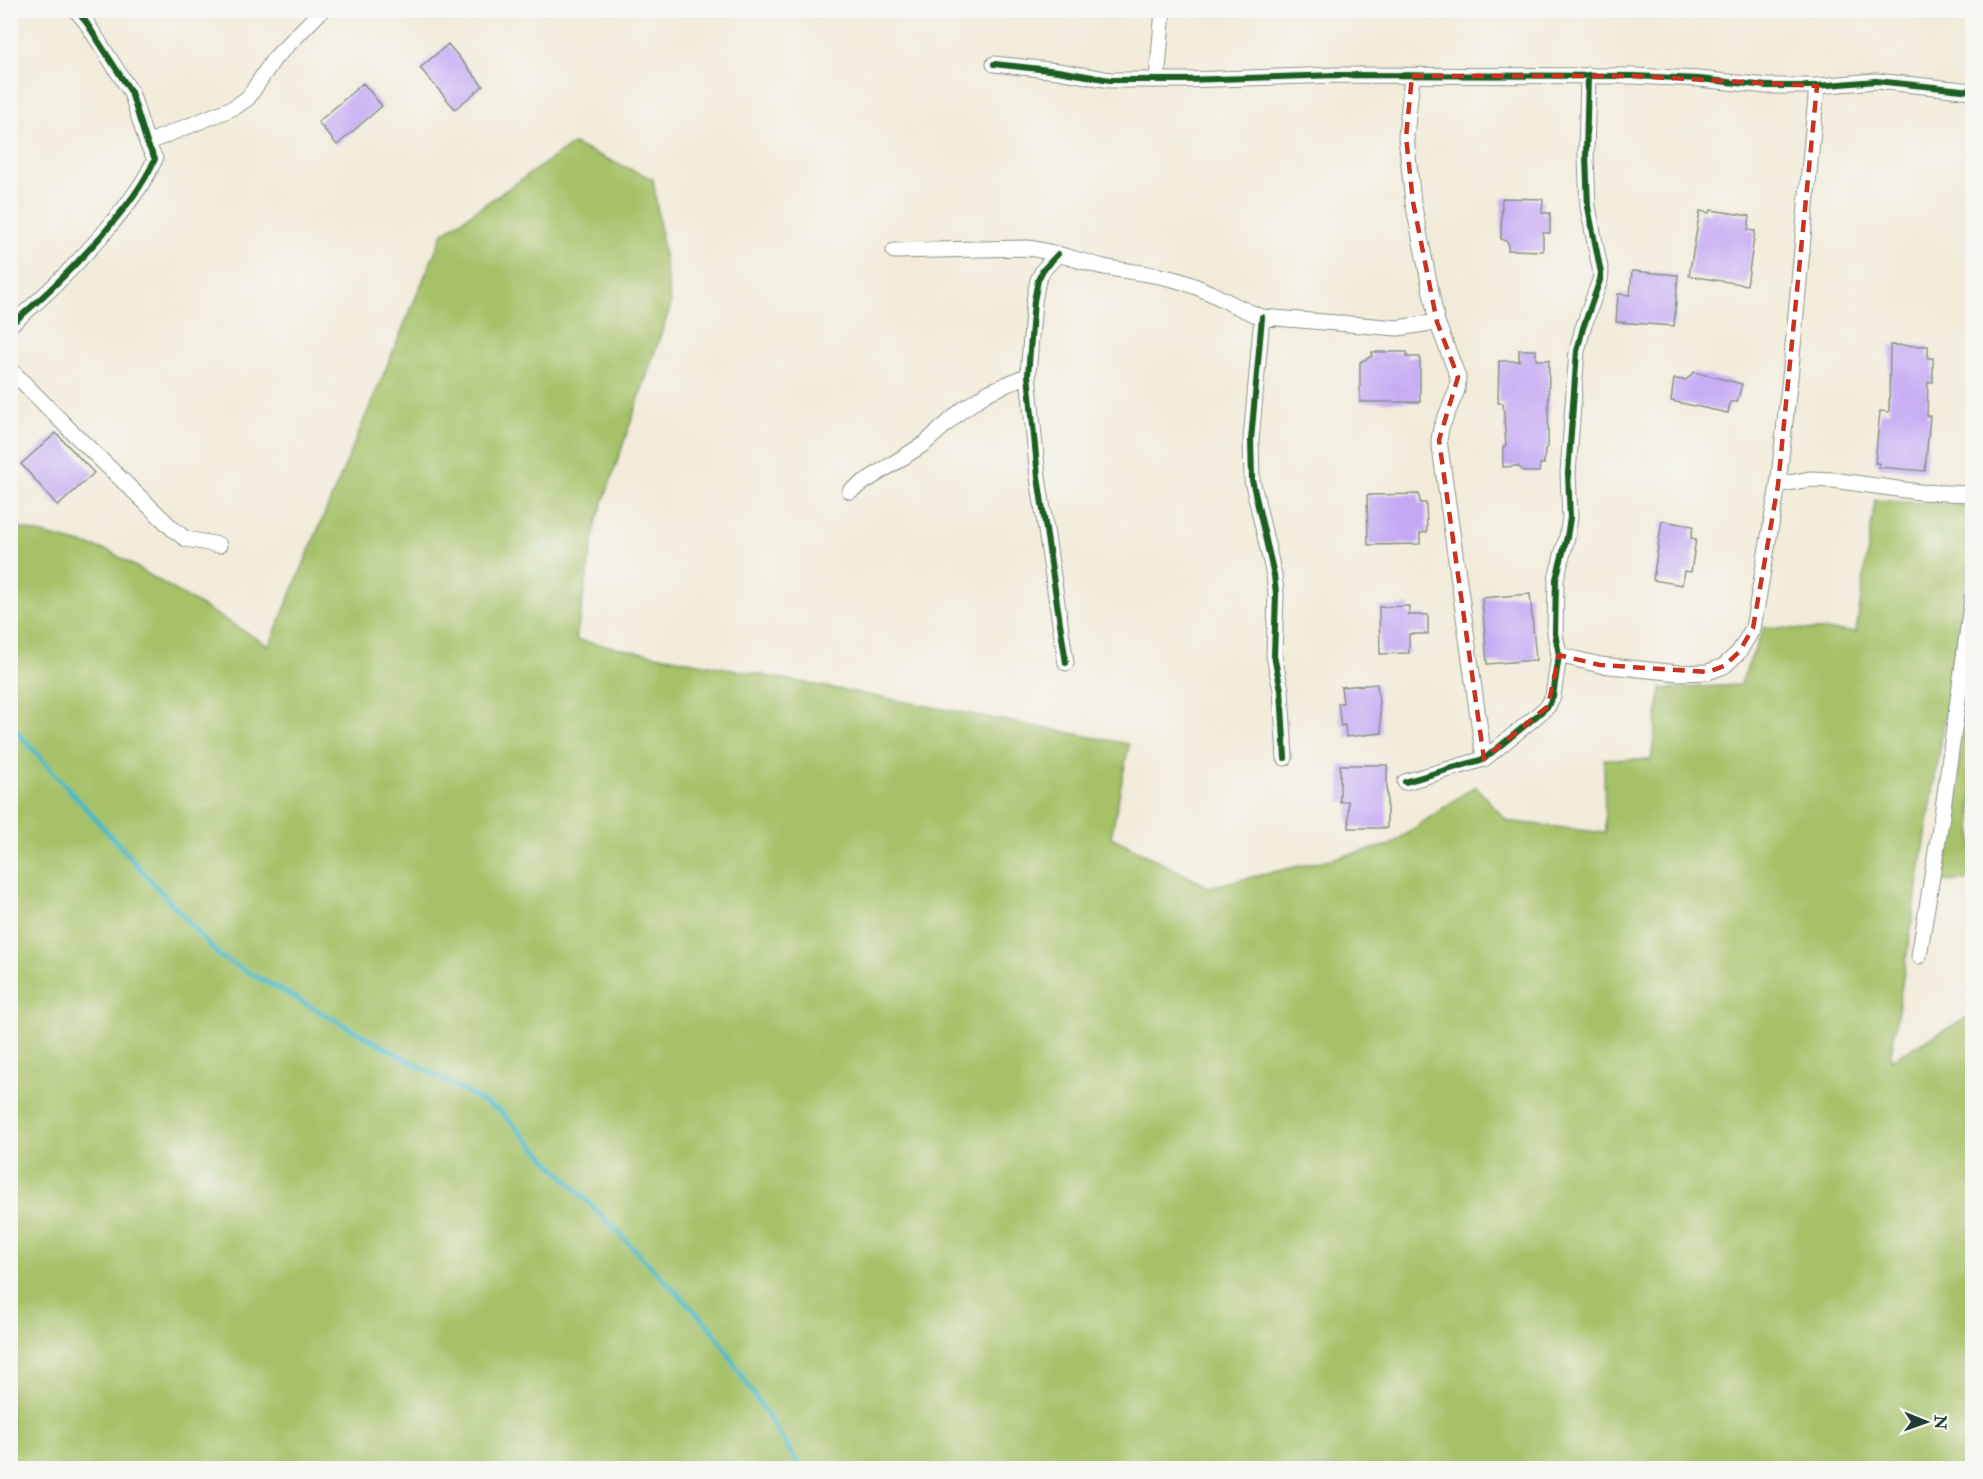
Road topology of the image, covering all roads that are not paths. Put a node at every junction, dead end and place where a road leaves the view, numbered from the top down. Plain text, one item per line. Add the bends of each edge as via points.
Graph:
1 (76, 10) edge
2 (321, 10) edge
3 (1163, 10) edge
4 (994, 64) dead end
5 (1588, 75) junction
6 (1412, 76) junction
7 (1157, 80) junction
8 (1817, 86) junction
9 (1972, 91) edge
10 (147, 143) junction
11 (894, 251) dead end
12 (1058, 254) junction
13 (1262, 317) junction
14 (1437, 322) junction
15 (10, 325) edge
16 (10, 369) edge
17 (1028, 375) junction
18 (1778, 485) junction
19 (850, 491) dead end
20 (1972, 494) edge
21 (219, 545) dead end
22 (1972, 599) edge
23 (1559, 655) junction
24 (1066, 663) dead end
25 (1285, 758) dead end
26 (1484, 759) junction
27 (1405, 782) dead end
28 (1919, 956) dead end

1 - 10 street via 131,92
2 - 10 street via 274,59 248,98 235,108
3 - 7 street
4 - 7 street via 1110,80
5 - 6 street
5 - 8 street
5 - 23 street via 1588,207 1601,273 1577,351 1568,473 1570,518 1556,579 1555,633
6 - 7 street
6 - 14 street via 1406,137 1409,167
8 - 9 street via 1876,81
8 - 18 street
10 - 15 street via 155,159 134,198 48,294
11 - 12 street via 1027,248
12 - 13 street via 1104,267 1174,279
12 - 17 street via 1038,280
13 - 14 street via 1398,328
13 - 25 street via 1251,440 1252,480 1275,584 1274,656 1281,690
14 - 26 street via 1458,377 1439,440
16 - 21 street via 174,530 186,538
17 - 19 street via 987,393 924,444
17 - 24 street via 1038,477
18 - 20 street via 1810,479
18 - 23 street via 1753,628 1739,652 1724,666 1708,672 1679,673 1600,665
22 - 28 street
23 - 26 street via 1548,706
26 - 27 street

